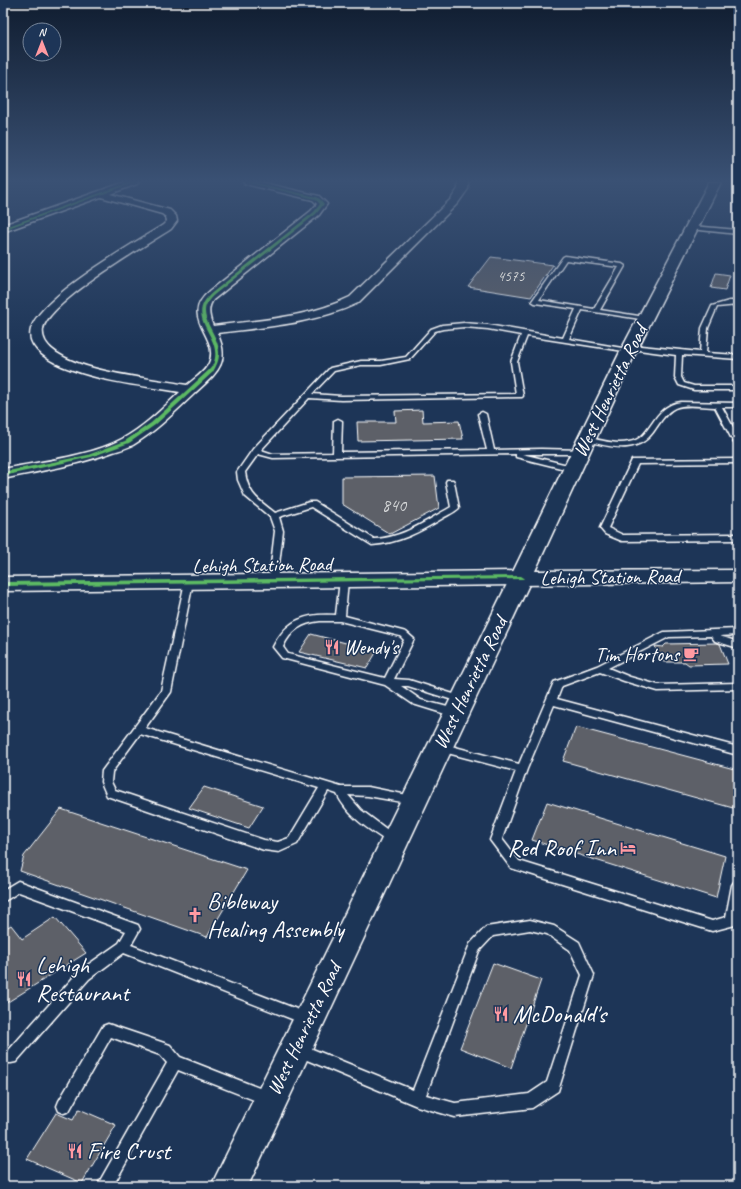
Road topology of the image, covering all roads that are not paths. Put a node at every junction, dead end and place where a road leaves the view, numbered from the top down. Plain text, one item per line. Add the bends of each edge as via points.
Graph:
1 (151, 237) edge
2 (284, 237) edge
3 (418, 237) edge
4 (687, 237) edge
5 (738, 302) edge
6 (580, 308) junction
7 (596, 311) junction
8 (645, 319) junction
9 (210, 330) junction
10 (525, 334) junction
11 (565, 340) junction
12 (630, 349) junction
13 (679, 353) junction
14 (703, 355) junction
15 (738, 357) edge
16 (738, 388) edge
17 (190, 390) junction
18 (307, 396) junction
19 (718, 405) junction
20 (738, 405) edge
21 (482, 414) dead end
22 (338, 421) dead end
23 (738, 443) edge
24 (256, 451) junction
25 (491, 453) junction
26 (508, 453) junction
27 (580, 453) junction
28 (337, 455) junction
29 (738, 461) edge
30 (3, 474) edge
31 (450, 482) dead end
32 (274, 516) junction
33 (738, 537) edge
34 (738, 576) edge
35 (521, 578) junction
36 (344, 580) junction
37 (274, 581) junction
38 (189, 582) junction
39 (3, 584) edge
40 (340, 618) junction
41 (738, 632) edge
42 (714, 633) junction
43 (738, 645) edge
44 (600, 668) junction
45 (388, 682) junction
46 (738, 686) edge
47 (551, 701) junction
48 (458, 707) junction
49 (138, 730) junction
50 (439, 746) junction
51 (738, 751) edge
52 (522, 769) junction
53 (326, 786) junction
54 (342, 791) junction
55 (413, 800) junction
56 (394, 840) junction
57 (738, 884) edge
58 (3, 897) edge
59 (124, 947) junction
60 (302, 1034) junction
61 (3, 1057) edge
62 (175, 1062) junction
63 (270, 1099) junction
64 (418, 1099) junction
65 (64, 1106) dead end
66 (105, 1186) edge
67 (229, 1186) edge

1 - 17 street via 76,287 51,308 42,318 37,329 37,337 41,346 61,361 75,366
2 - 9 street via 208,298 202,309
3 - 9 street via 354,300 343,306 316,315
4 - 8 main road, West Henrietta Road
5 - 14 lane via 715,306 706,328
6 - 7 lane
6 - 7 lane via 535,301 565,258 622,266
6 - 11 lane
7 - 8 lane
8 - 12 main road, West Henrietta Road
9 - 17 street via 217,360 204,379
10 - 11 lane
10 - 18 lane via 464,325 442,327 433,330 408,358 332,369
10 - 18 lane via 514,362 520,396
11 - 12 lane
12 - 13 lane
12 - 27 main road, West Henrietta Road
13 - 14 lane
13 - 16 lane via 678,377 681,384 694,388
14 - 15 lane
17 - 30 street via 153,424 127,442 89,456
18 - 24 lane
19 - 20 lane
19 - 23 lane
19 - 27 lane via 678,405 664,412 644,439 634,444 612,444
21 - 25 lane
22 - 28 lane
24 - 28 lane via 273,456
24 - 32 lane via 241,472 242,480 249,496
25 - 26 lane
25 - 28 lane
26 - 27 lane
26 - 27 lane
27 - 35 main road, West Henrietta Road
29 - 33 lane via 635,462 604,528 622,538
31 - 32 lane via 455,508 400,538 383,542 372,542 312,504
32 - 37 lane via 280,531
34 - 35 main road, Lehigh Station Road
35 - 36 main road, Lehigh Station Road
35 - 48 main road, West Henrietta Road
36 - 37 main road, Lehigh Station Road
36 - 40 lane
37 - 38 main road, Lehigh Station Road
38 - 39 main road, Lehigh Station Road
38 - 49 lane via 166,692
40 - 45 lane via 403,634 409,639
40 - 45 lane via 320,616 300,622 291,627 278,647 285,656
41 - 42 lane
42 - 43 lane via 718,640
42 - 44 lane via 668,634
44 - 46 lane via 658,688
44 - 47 lane via 558,684
45 - 48 lane via 409,683
45 - 48 lane via 416,702
47 - 51 lane
47 - 52 lane
48 - 50 main road, West Henrietta Road
49 - 53 lane
49 - 53 lane via 107,772 106,782 111,793 264,845 279,847 293,841
50 - 52 lane
50 - 55 main road, West Henrietta Road
52 - 57 lane via 496,840 515,865 712,926 731,921
53 - 54 lane
54 - 55 lane via 364,791
54 - 56 lane via 345,801 357,814
55 - 56 main road, West Henrietta Road
56 - 60 main road, West Henrietta Road
58 - 59 lane via 18,886 134,929
59 - 60 lane
59 - 61 lane via 84,974 11,1057
60 - 63 main road, West Henrietta Road
60 - 64 lane
62 - 63 lane
62 - 65 lane via 166,1050 108,1030
62 - 66 lane
63 - 67 main road, West Henrietta Road
64 - 64 lane via 455,1110 532,1101 553,1086 588,975 575,946 550,930 530,925 490,931 474,948

